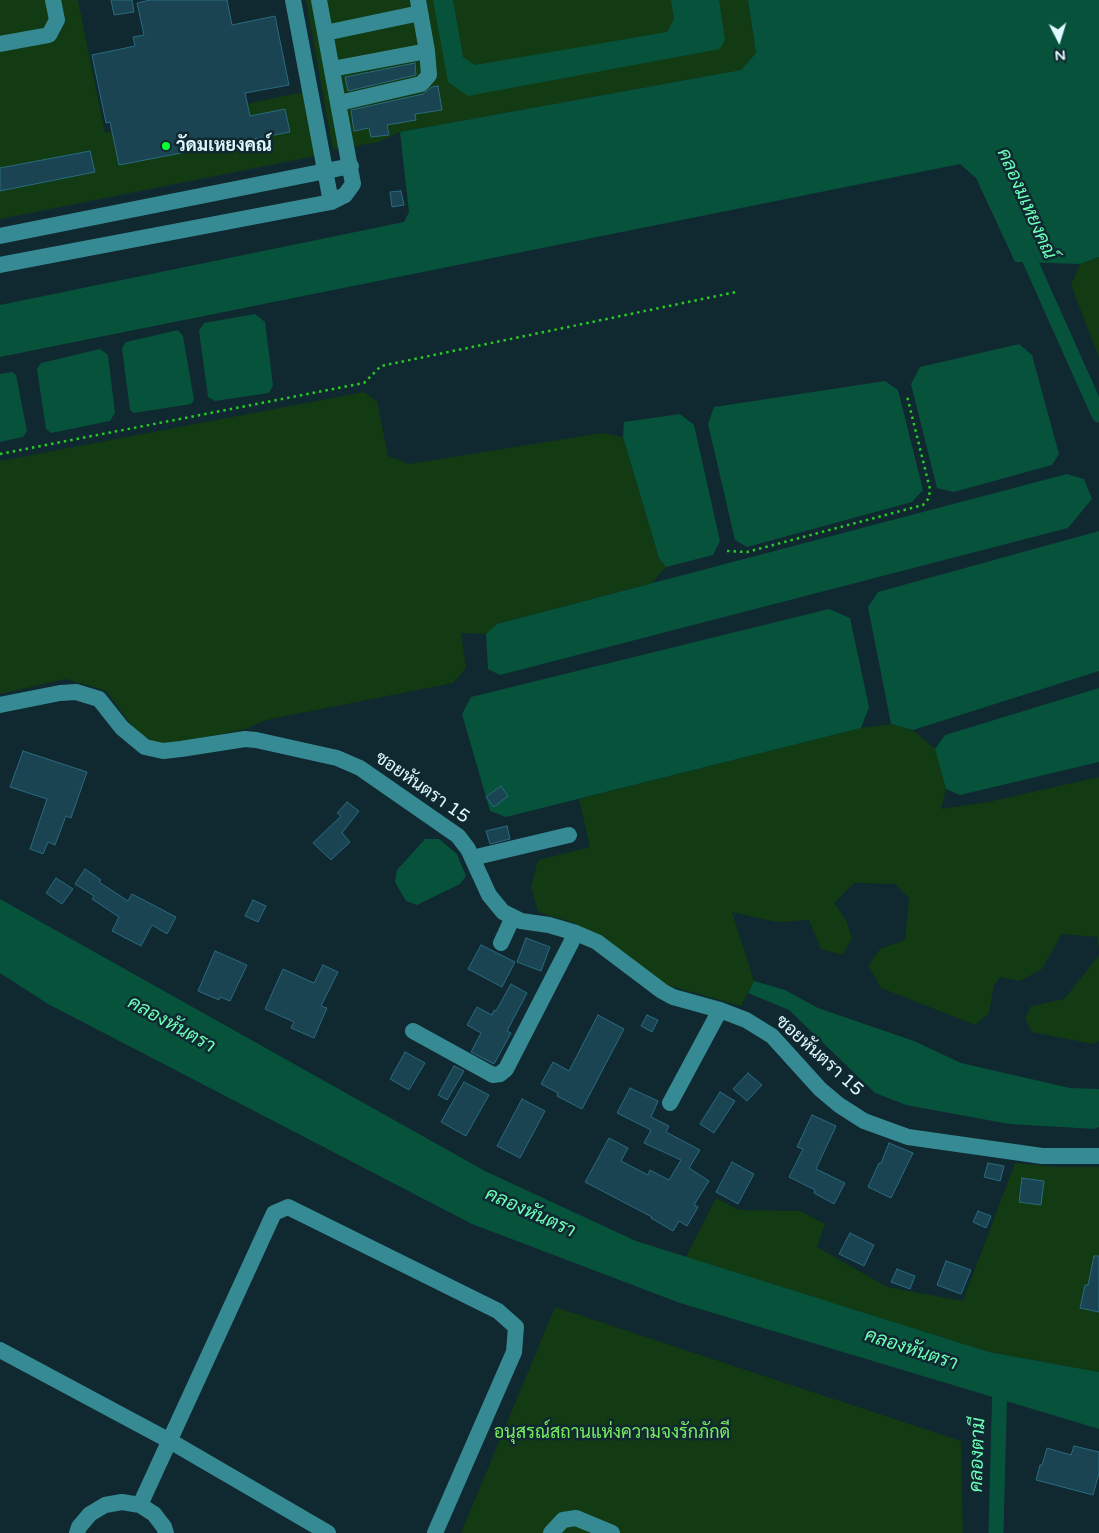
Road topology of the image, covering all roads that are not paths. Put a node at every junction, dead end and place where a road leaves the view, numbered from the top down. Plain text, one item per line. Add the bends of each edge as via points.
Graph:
1 (53, 0) edge
2 (293, 0) edge
3 (321, 0) edge
4 (419, 7) edge
5 (325, 33) junction
6 (0, 44) edge
7 (427, 51) junction
8 (332, 69) junction
9 (339, 103) junction
10 (351, 166) junction
11 (325, 171) junction
12 (331, 202) junction
13 (0, 236) edge
14 (0, 266) edge
15 (0, 705) edge
16 (569, 835) dead end
17 (472, 858) junction
18 (512, 917) junction
19 (576, 933) junction
20 (501, 943) dead end
21 (720, 1010) junction
22 (413, 1030) dead end
23 (670, 1103) dead end
24 (1099, 1156) edge
25 (0, 1350) edge
26 (170, 1441) junction
27 (140, 1505) junction
28 (77, 1533) edge
29 (166, 1533) edge
30 (328, 1533) edge
31 (435, 1533) edge
32 (551, 1533) edge
33 (612, 1533) edge

1 - 6 street via 57,20 48,35
2 - 11 street
3 - 5 street
4 - 5 street
4 - 7 street
5 - 8 street
7 - 8 street
7 - 9 street via 429,75 421,84
8 - 9 street
9 - 10 street
10 - 11 street
10 - 12 street via 353,184 345,195
11 - 12 street
11 - 13 street
12 - 14 street
15 - 17 street, ซอยหันตรา 15 via 76,692 99,699 122,728 145,747 163,751 245,739 337,758 360,768 458,836
16 - 17 street
17 - 18 street, ซอยหันตรา 15 via 489,895 503,912
18 - 19 street, ซอยหันตรา 15
18 - 20 street
19 - 21 street, ซอยหันตรา 15 via 596,942 673,997
19 - 22 street via 506,1069 500,1074 493,1075
21 - 23 street
21 - 24 street, ซอยหันตรา 15 via 746,1020 772,1036 826,1094 871,1123 908,1136 1042,1156
25 - 26 street
26 - 27 street
26 - 30 street
26 - 31 street via 274,1213 288,1207 498,1311 516,1327 514,1352
27 - 28 street via 122,1502 105,1505 90,1514 78,1527
27 - 29 street via 154,1514
32 - 33 street via 563,1520 576,1518

